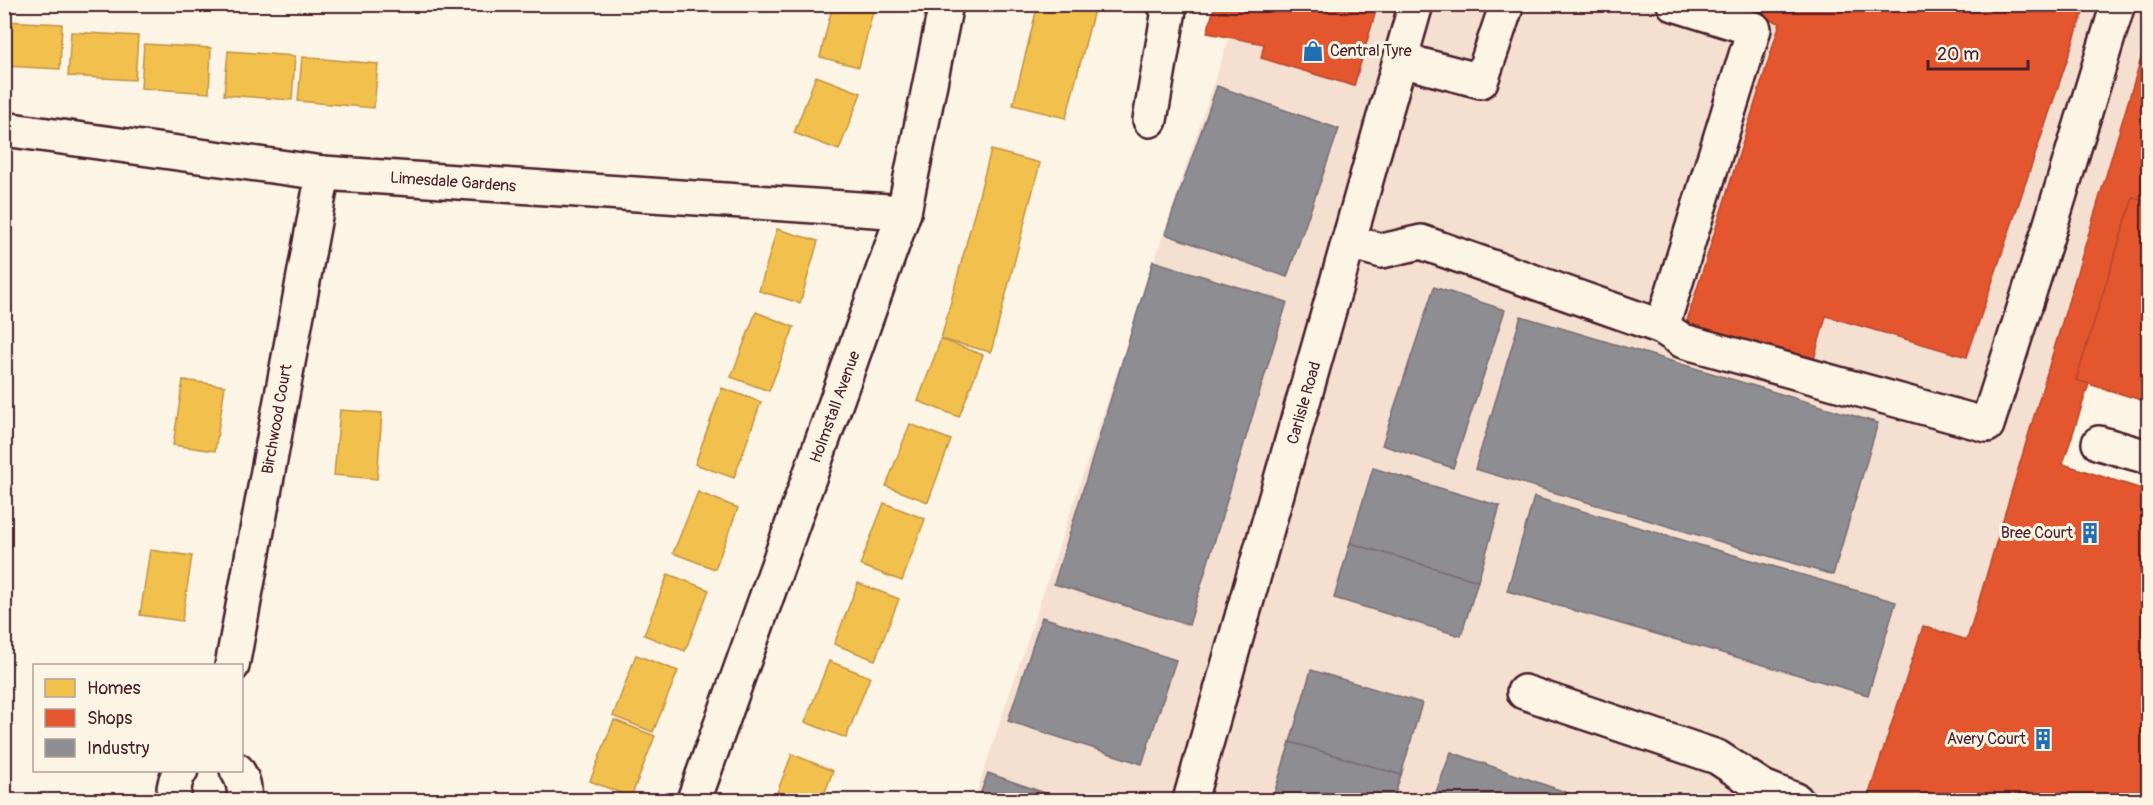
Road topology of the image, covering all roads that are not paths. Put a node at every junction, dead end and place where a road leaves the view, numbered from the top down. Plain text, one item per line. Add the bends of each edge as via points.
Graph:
1 (946, 4) edge
2 (1164, 4) edge
3 (1416, 4) edge
4 (1507, 4) edge
5 (1674, 4) edge
6 (2118, 4) edge
7 (1401, 60) junction
8 (1150, 120) dead end
9 (4, 129) edge
10 (322, 173) junction
11 (904, 212) junction
12 (1350, 242) junction
13 (1662, 327) junction
14 (2099, 443) dead end
15 (2148, 458) edge
16 (232, 664) edge
17 (1524, 692) dead end
18 (180, 772) edge
19 (238, 772) edge
20 (174, 801) edge
21 (244, 801) edge
22 (694, 801) edge
23 (1190, 801) edge
24 (1796, 801) edge

1 - 11 street, Holmstall Avenue
2 - 8 street via 1169,10
3 - 7 street, Carlisle Road
4 - 7 street via 1481,81
5 - 13 street via 1754,28
6 - 13 street via 1987,425 1683,341
7 - 12 street, Carlisle Road
9 - 10 street, Limesdale Gardens
10 - 11 street, Limesdale Gardens
10 - 16 street, Birchwood Court
11 - 22 street, Holmstall Avenue
12 - 13 street via 1382,251 1421,242
12 - 23 street, Carlisle Road
14 - 15 street
17 - 24 street via 1717,757 1763,787
18 - 20 street via 173,790
19 - 21 street via 243,778

